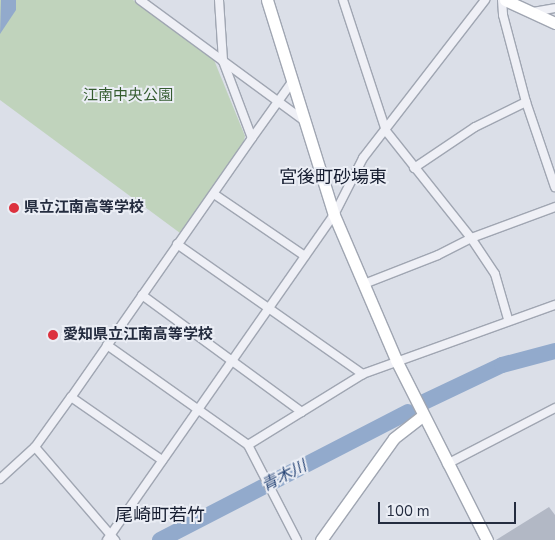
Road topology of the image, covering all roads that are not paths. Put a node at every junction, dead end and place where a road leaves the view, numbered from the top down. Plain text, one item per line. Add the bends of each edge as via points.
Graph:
1 (140, 0) edge
2 (219, 0) edge
3 (267, 0) edge
4 (343, 0) edge
5 (485, 0) edge
6 (504, 0) edge
7 (555, 8) edge
8 (533, 12) junction
9 (555, 23) edge
10 (222, 61) junction
11 (292, 82) junction
12 (279, 101) junction
13 (526, 102) junction
14 (302, 119) junction
15 (386, 131) junction
16 (252, 138) junction
17 (414, 168) junction
18 (555, 188) edge
19 (214, 194) junction
20 (555, 207) edge
21 (334, 215) junction
22 (471, 238) junction
23 (177, 244) junction
24 (305, 256) junction
25 (364, 284) junction
26 (142, 295) junction
27 (555, 305) edge
28 (267, 308) junction
29 (508, 319) junction
30 (107, 346) junction
31 (232, 359) junction
32 (396, 360) junction
33 (363, 374) junction
34 (71, 397) junction
35 (555, 408) edge
36 (198, 410) junction
37 (302, 412) junction
38 (422, 416) junction
39 (248, 445) junction
40 (35, 447) junction
41 (162, 460) junction
42 (447, 464) junction
43 (0, 479) edge
44 (111, 538) edge
45 (297, 540) edge
46 (321, 540) edge
47 (487, 540) edge

1 - 10 street
2 - 10 street
3 - 11 street
4 - 15 street
5 - 15 street
6 - 8 street
6 - 13 street via 503,15
7 - 8 street
8 - 9 street
10 - 12 street
10 - 16 street
11 - 12 street
11 - 14 street
12 - 14 street
12 - 16 street
13 - 17 street via 475,127
13 - 18 street
14 - 21 street
15 - 17 street
15 - 21 street via 363,158
16 - 19 street
17 - 22 street
19 - 23 street
19 - 24 street
20 - 22 street
21 - 24 street
21 - 25 street
22 - 25 street via 438,255
22 - 29 street via 495,274
23 - 26 street
23 - 28 street
24 - 28 street
25 - 32 street
26 - 30 street
26 - 31 street
27 - 29 street
28 - 31 street
28 - 33 street
29 - 32 street
30 - 34 street
30 - 36 street
31 - 36 street
31 - 37 street
32 - 33 street
32 - 38 street
33 - 37 street
34 - 40 street
34 - 41 street
35 - 42 street
36 - 39 street
36 - 41 street
37 - 39 street
38 - 42 street
38 - 46 street via 394,438
39 - 45 street
40 - 43 street
40 - 44 street
41 - 44 street
42 - 47 street

